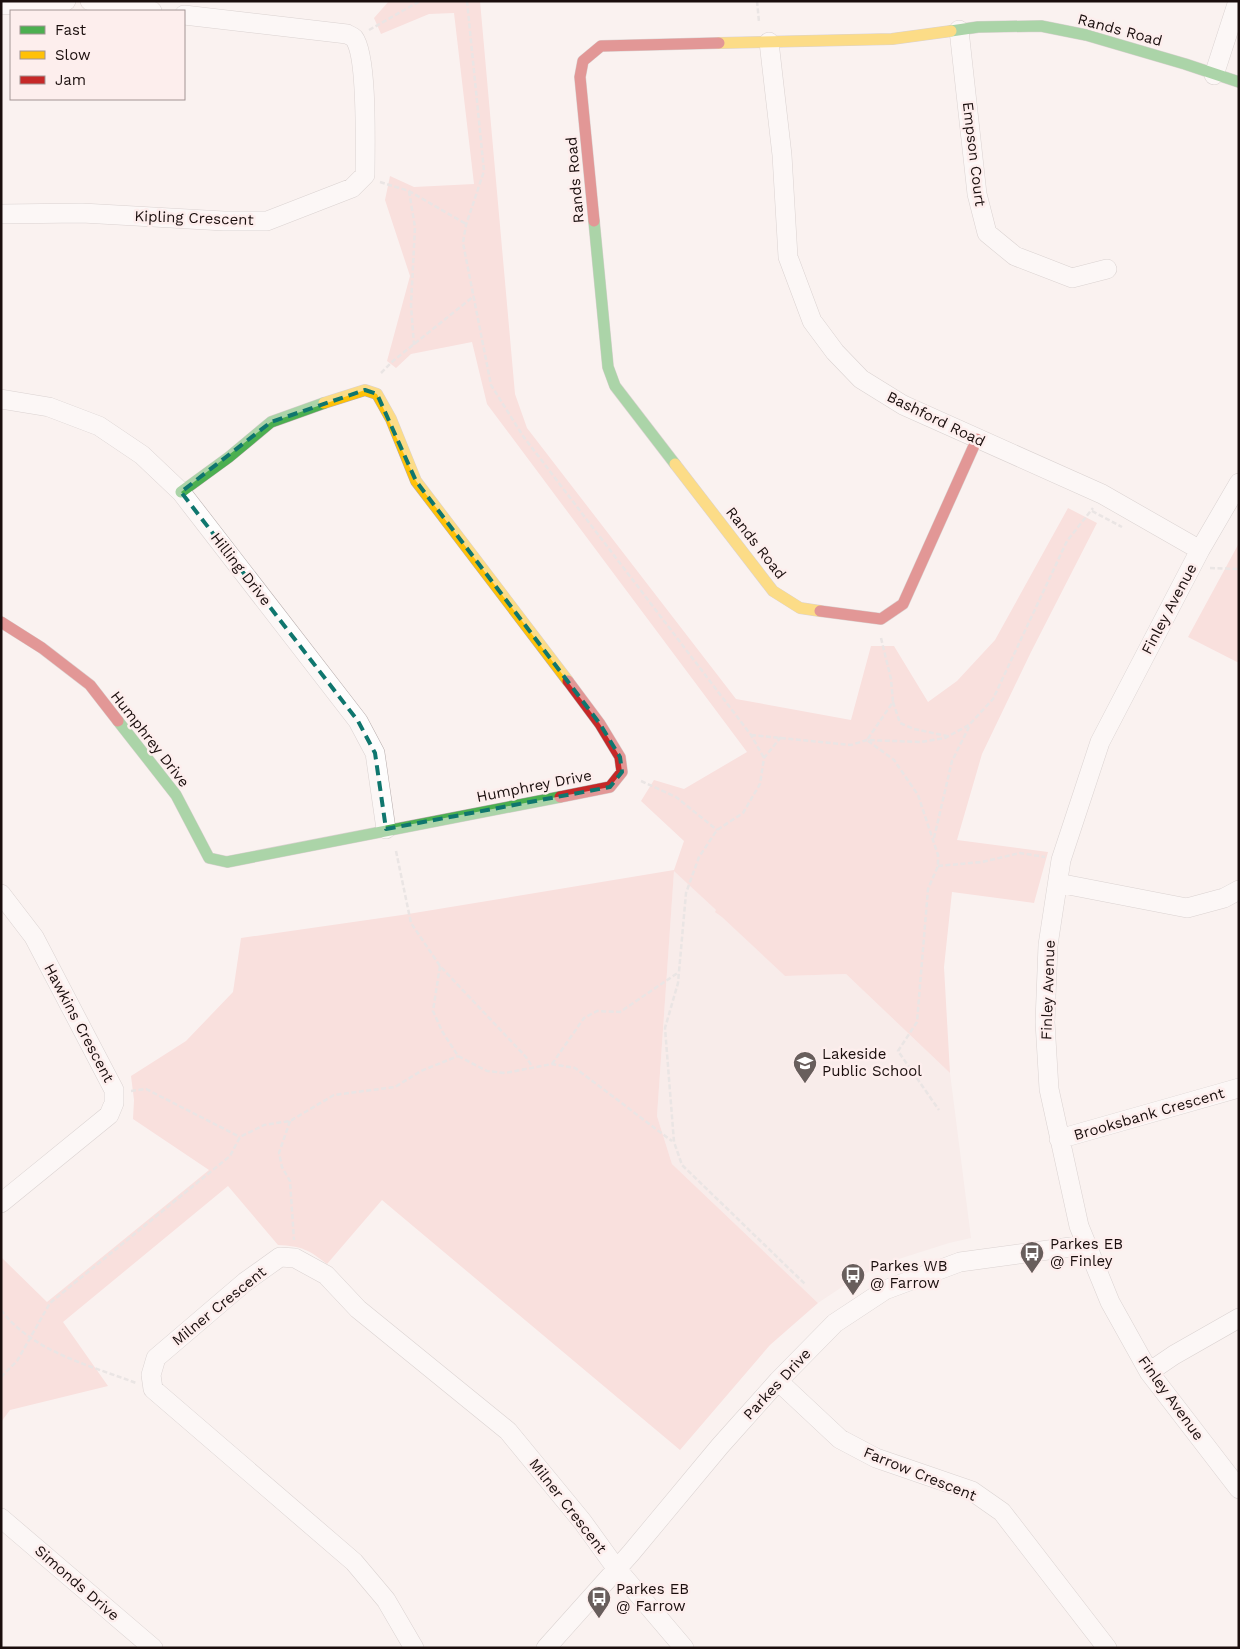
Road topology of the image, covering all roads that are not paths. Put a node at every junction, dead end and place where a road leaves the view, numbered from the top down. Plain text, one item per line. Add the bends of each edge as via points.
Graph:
1 (66, 1) edge
2 (90, 1) edge
3 (1238, 1) edge
4 (1, 5) edge
5 (146, 10) edge
6 (185, 15) edge
7 (960, 30) junction
8 (769, 42) junction
9 (1214, 75) junction
10 (1239, 82) edge
11 (1, 214) edge
12 (1107, 269) dead end
13 (1, 399) edge
14 (976, 439) junction
15 (1239, 483) edge
16 (181, 492) junction
17 (1196, 557) junction
18 (1, 622) edge
19 (389, 829) junction
20 (1058, 883) junction
21 (1239, 890) edge
22 (1, 894) edge
23 (1239, 1088) edge
24 (1060, 1140) junction
25 (1, 1203) edge
26 (1085, 1245) junction
27 (1239, 1318) edge
28 (1149, 1372) junction
29 (778, 1382) junction
30 (1239, 1489) edge
31 (1, 1518) edge
32 (616, 1568) junction
33 (153, 1648) edge
34 (414, 1648) edge
35 (546, 1648) edge
36 (684, 1648) edge
37 (1107, 1648) edge

1 - 4 street
2 - 5 street
3 - 9 street
6 - 11 street, Kipling Crescent via 347,34 354,38 362,61 365,175 352,188 267,221 82,213
7 - 8 street, Rands Road via 892,38
7 - 9 street, Rands Road via 1041,26 1086,35
7 - 12 street, Empson Court via 977,194 987,232 1015,256 1072,278
8 - 14 street, Bashford Road via 782,155 788,257 812,321 861,379 903,405
8 - 14 street, Rands Road via 601,46 582,61 580,77 608,367 616,386 773,590 800,608 881,619 903,604
9 - 10 street, Rands Road
13 - 16 street, Hilling Drive via 49,407 98,426 142,456
14 - 17 street, Bashford Road via 1102,494
15 - 17 street, Finley Avenue
16 - 19 street, Hilling Drive via 358,721 375,753
16 - 19 street, Humphrey Drive via 271,422 350,394 365,390 376,394 391,419 416,481 600,724 620,757 622,772 610,787
17 - 20 street, Finley Avenue via 1100,742 1061,860
18 - 19 street, Humphrey Drive via 90,685 176,795 209,858 227,862
20 - 21 street via 1187,908 1224,898
20 - 24 street, Finley Avenue via 1048,945 1045,1022 1049,1089
22 - 25 street, Hawkins Crescent via 34,937 114,1090 114,1103 109,1115
23 - 24 street, Brooksbank Crescent
24 - 26 street, Finley Avenue
26 - 28 street, Finley Avenue via 1110,1302
26 - 29 street, Parkes Drive via 960,1262 885,1290 835,1323
27 - 28 street
28 - 30 street, Finley Avenue
29 - 32 street, Parkes Drive
29 - 37 street, Farrow Crescent via 840,1439 876,1458 972,1491 1002,1512
31 - 33 street, Simonds Drive
32 - 34 street, Milner Crescent via 508,1431 358,1309 326,1275 296,1258 280,1257 244,1282 156,1358 151,1375 153,1389 354,1562 386,1600
32 - 35 street, Parkes Drive
32 - 36 street

